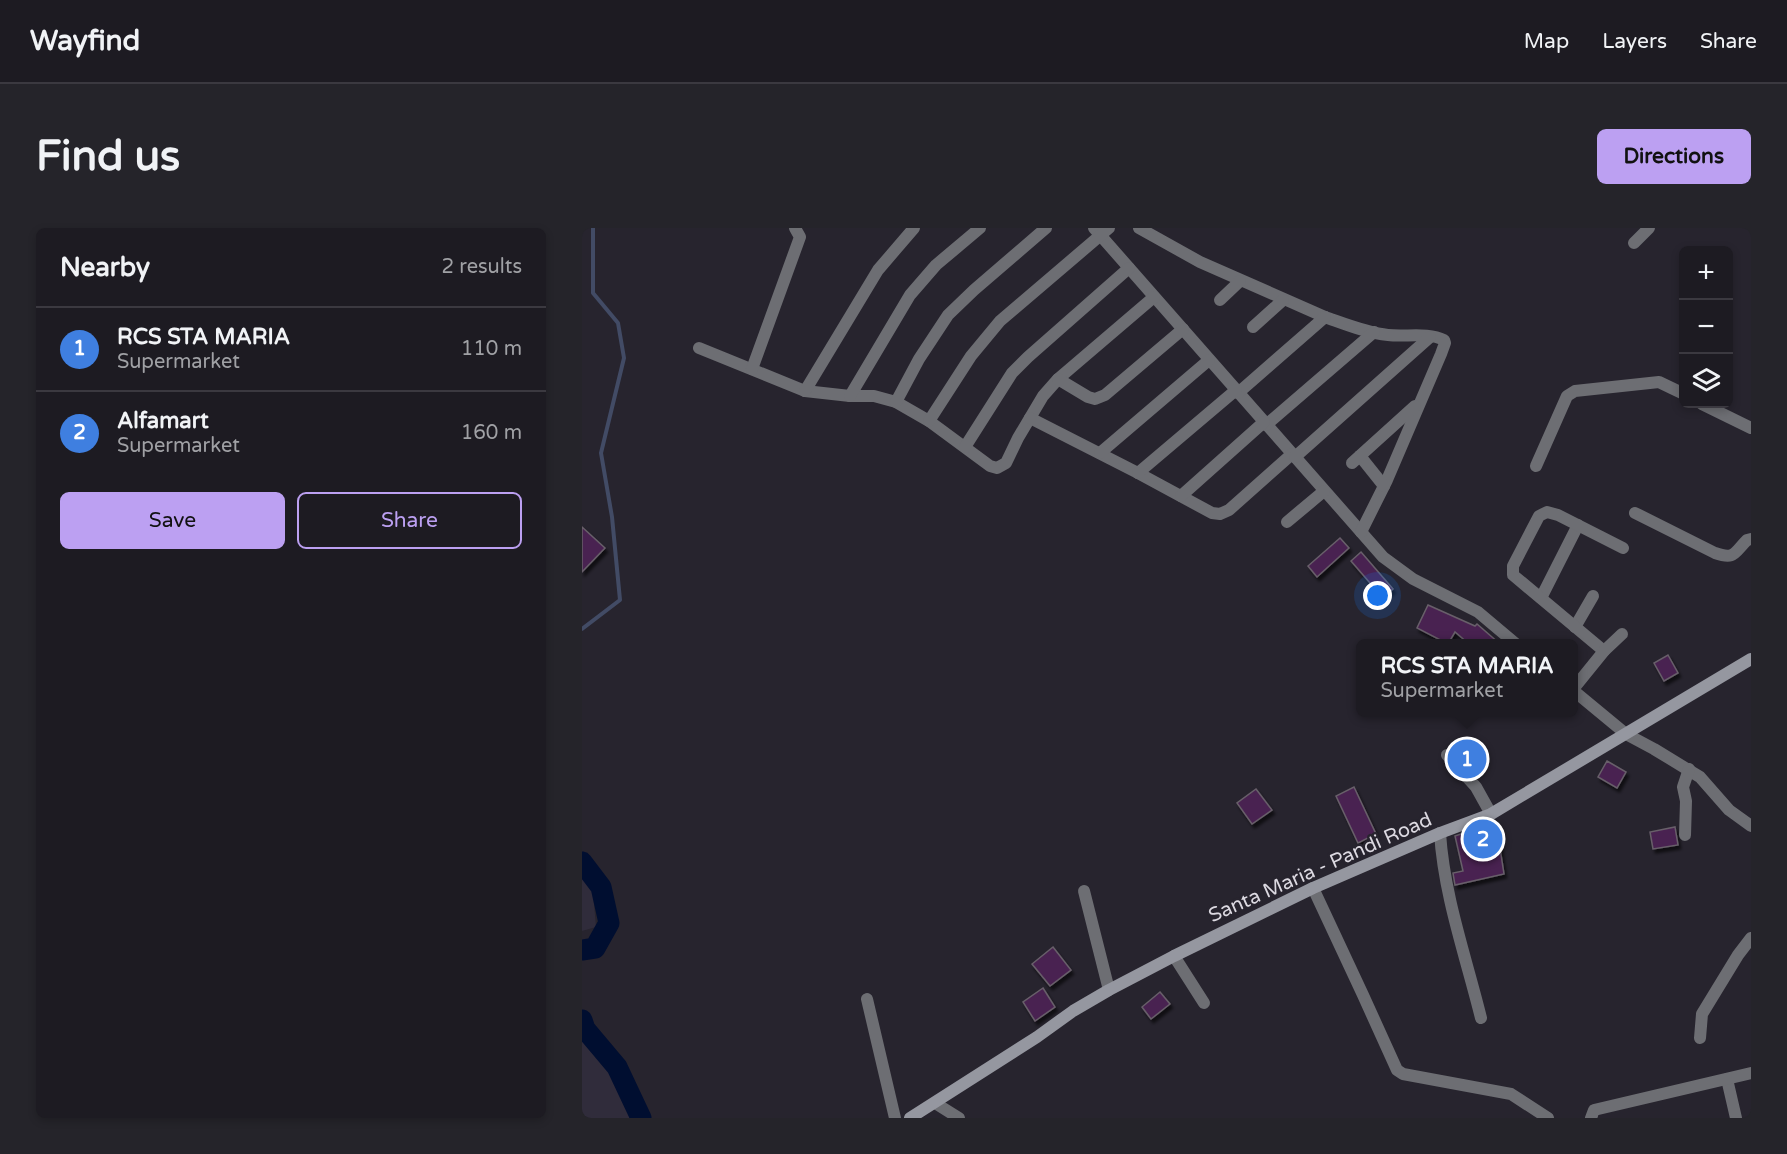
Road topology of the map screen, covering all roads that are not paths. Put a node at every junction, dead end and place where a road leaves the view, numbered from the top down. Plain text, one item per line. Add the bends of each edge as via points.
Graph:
1 (914, 228) edge
2 (980, 228) edge
3 (1046, 228) edge
4 (1139, 228) edge
5 (1649, 228) edge
6 (1101, 230) edge
7 (800, 231) edge
8 (1634, 243) dead end
9 (1129, 268) junction
10 (1240, 281) junction
11 (1154, 297) junction
12 (1220, 300) dead end
13 (1283, 300) junction
14 (1325, 317) junction
15 (1253, 327) dead end
16 (1183, 329) junction
17 (1374, 332) junction
18 (1430, 337) junction
19 (699, 348) dead end
20 (1209, 360) junction
21 (752, 369) junction
22 (1058, 379) junction
23 (805, 391) junction
24 (1237, 392) junction
25 (1679, 392) edge
26 (850, 396) junction
27 (896, 402) junction
28 (1418, 403) junction
29 (1710, 408) edge
30 (1030, 418) junction
31 (929, 421) junction
32 (1265, 423) junction
33 (1751, 428) edge
34 (965, 447) junction
35 (1100, 453) junction
36 (1294, 456) junction
37 (1536, 466) dead end
38 (1138, 473) junction
39 (1384, 486) junction
40 (1324, 491) junction
41 (1181, 496) junction
42 (1635, 513) dead end
43 (1287, 522) dead end
44 (1578, 525) junction
45 (1361, 532) junction
46 (1751, 540) edge
47 (1623, 548) dead end
48 (1593, 596) dead end
49 (1540, 598) junction
50 (1575, 627) junction
51 (1622, 634) dead end
52 (1510, 639) edge
53 (1604, 651) junction
54 (1751, 659) edge
55 (1578, 684) edge
56 (1578, 692) edge
57 (1626, 734) junction
58 (1447, 755) dead end
59 (1689, 769) junction
60 (1491, 814) junction
61 (1751, 826) edge
62 (1440, 834) junction
63 (1685, 835) dead end
64 (1313, 888) junction
65 (1084, 891) dead end
66 (1751, 938) edge
67 (1174, 956) junction
68 (1109, 990) junction
69 (867, 999) dead end
70 (1204, 1003) dead end
71 (1481, 1018) dead end
72 (1700, 1038) dead end
73 (1751, 1073) edge
74 (1727, 1079) junction
75 (935, 1103) junction
76 (895, 1118) edge
77 (910, 1118) edge
78 (959, 1118) edge
79 (1548, 1118) edge
80 (1591, 1118) edge
81 (1736, 1118) edge

1 - 23 street via 878,270
2 - 26 street via 936,265 910,295
3 - 27 street via 948,315
4 - 10 street via 1196,266
5 - 8 street
6 - 9 street
6 - 31 street via 1000,321 971,356
7 - 21 street
9 - 11 street
9 - 34 street via 1012,373
10 - 12 street
10 - 13 street
11 - 16 street
11 - 22 street
13 - 14 street
13 - 15 street
14 - 17 street
14 - 24 street
16 - 20 street
16 - 22 street via 1105,395 1088,397
17 - 18 street
17 - 32 street
18 - 28 street via 1445,343
18 - 36 street
19 - 21 street
20 - 24 street
20 - 35 street
21 - 23 street
22 - 30 street
23 - 26 street
24 - 32 street
24 - 38 street
25 - 37 street via 1659,382 1567,396
26 - 27 street via 874,396
27 - 31 street
28 - 39 street
28 - 39 street via 1356,459
29 - 33 street
30 - 34 street via 1002,467 990,466
30 - 35 street
31 - 34 street
32 - 36 street
32 - 41 street
35 - 38 street
36 - 40 street
36 - 41 street via 1220,514
38 - 41 street
39 - 45 street
40 - 43 street
40 - 45 street
42 - 46 street via 1726,556
44 - 47 street
44 - 49 street
44 - 49 street via 1547,512 1539,516 1531,531 1513,566 1513,575
45 - 52 street via 1383,557 1413,579 1478,612
48 - 50 street
49 - 50 street
50 - 53 street
51 - 53 street
53 - 55 street
54 - 57 main road, Santa Maria - Pandi Road
56 - 57 street
57 - 59 street
57 - 60 main road, Santa Maria - Pandi Road
58 - 60 street via 1476,787
59 - 61 street via 1729,810
59 - 63 street via 1683,787
60 - 62 main road, Santa Maria - Pandi Road
62 - 64 main road, Santa Maria - Pandi Road
62 - 71 street via 1449,894
64 - 67 main road, Santa Maria - Pandi Road
64 - 79 street via 1397,1070 1510,1094
65 - 68 street
66 - 72 street via 1702,1014
67 - 68 main road, Santa Maria - Pandi Road
67 - 70 street
68 - 75 main road, Santa Maria - Pandi Road
69 - 76 street
73 - 74 street
74 - 80 street via 1594,1110
74 - 81 street
75 - 77 main road, Santa Maria - Pandi Road
75 - 78 street

